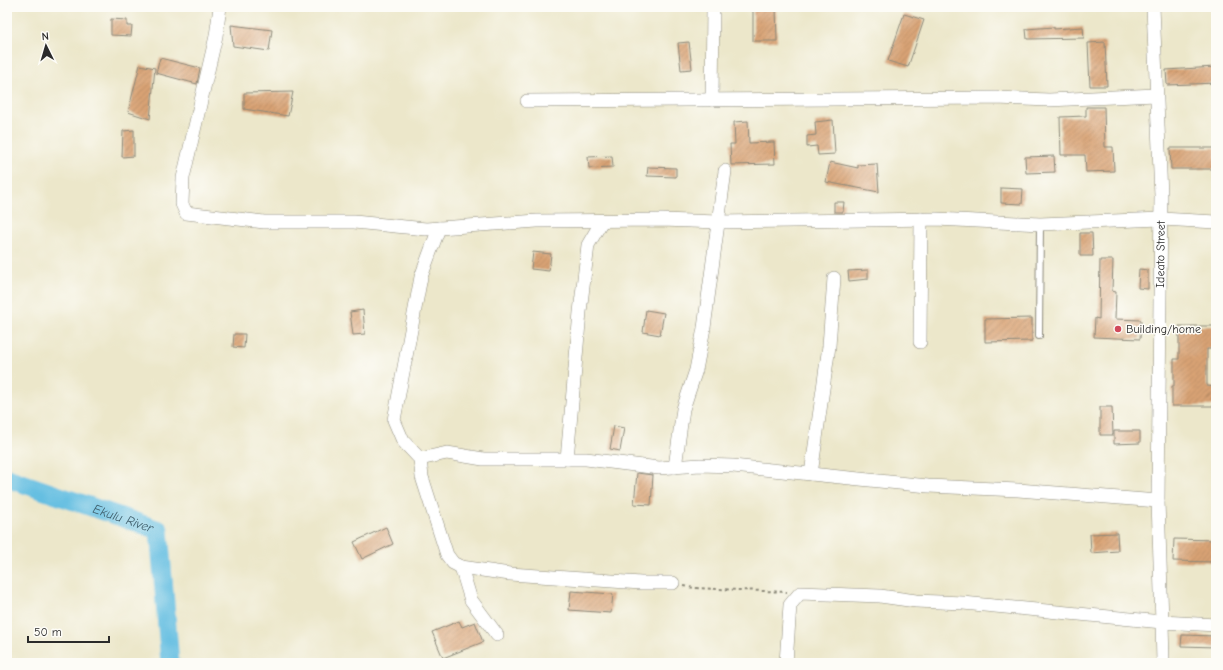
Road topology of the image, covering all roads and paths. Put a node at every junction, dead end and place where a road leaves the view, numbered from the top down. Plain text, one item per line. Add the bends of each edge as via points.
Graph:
1 (220, 7) edge
2 (713, 7) edge
3 (1153, 7) edge
4 (1156, 95) junction
5 (712, 100) junction
6 (527, 102) dead end
7 (725, 171) dead end
8 (921, 219) junction
9 (1161, 219) junction
10 (602, 221) junction
11 (718, 222) junction
12 (1216, 222) edge
13 (1040, 224) junction
14 (439, 228) junction
15 (834, 278) dead end
16 (1039, 336) dead end
17 (920, 342) dead end
18 (420, 459) junction
19 (567, 460) junction
20 (675, 467) junction
21 (810, 474) junction
22 (1158, 501) junction
23 (461, 567) junction
24 (673, 583) joint
25 (800, 593) junction
26 (1162, 622) junction
27 (1216, 625) edge
28 (497, 634) dead end
29 (786, 663) edge
30 (1163, 663) edge

1 - 14 street via 216,36 183,178 182,204 186,213 264,222 354,222
2 - 5 street
3 - 4 street, Ideato Street
4 - 5 street via 1049,100
4 - 9 street, Ideato Street
5 - 6 street
7 - 11 street
8 - 11 street
8 - 13 street
8 - 17 street
9 - 12 street
9 - 13 street
9 - 22 street, Ideato Street
10 - 11 street
10 - 14 street via 537,221
10 - 19 street via 588,245
11 - 20 street via 704,328 696,370 684,410
13 - 16 lane
14 - 18 street via 421,277 394,420 403,441
15 - 21 street via 829,346
18 - 19 street via 447,453 483,459
18 - 23 street via 422,477 447,555 453,563
19 - 20 street via 586,459 659,468
20 - 21 street via 733,466
21 - 22 street via 928,486
22 - 26 street, Ideato Street
23 - 24 street via 510,574
23 - 28 street via 471,600
24 - 25 path via 694,588
25 - 26 street via 880,596
25 - 29 street via 790,605
26 - 27 street
26 - 30 street, Ideato Street

